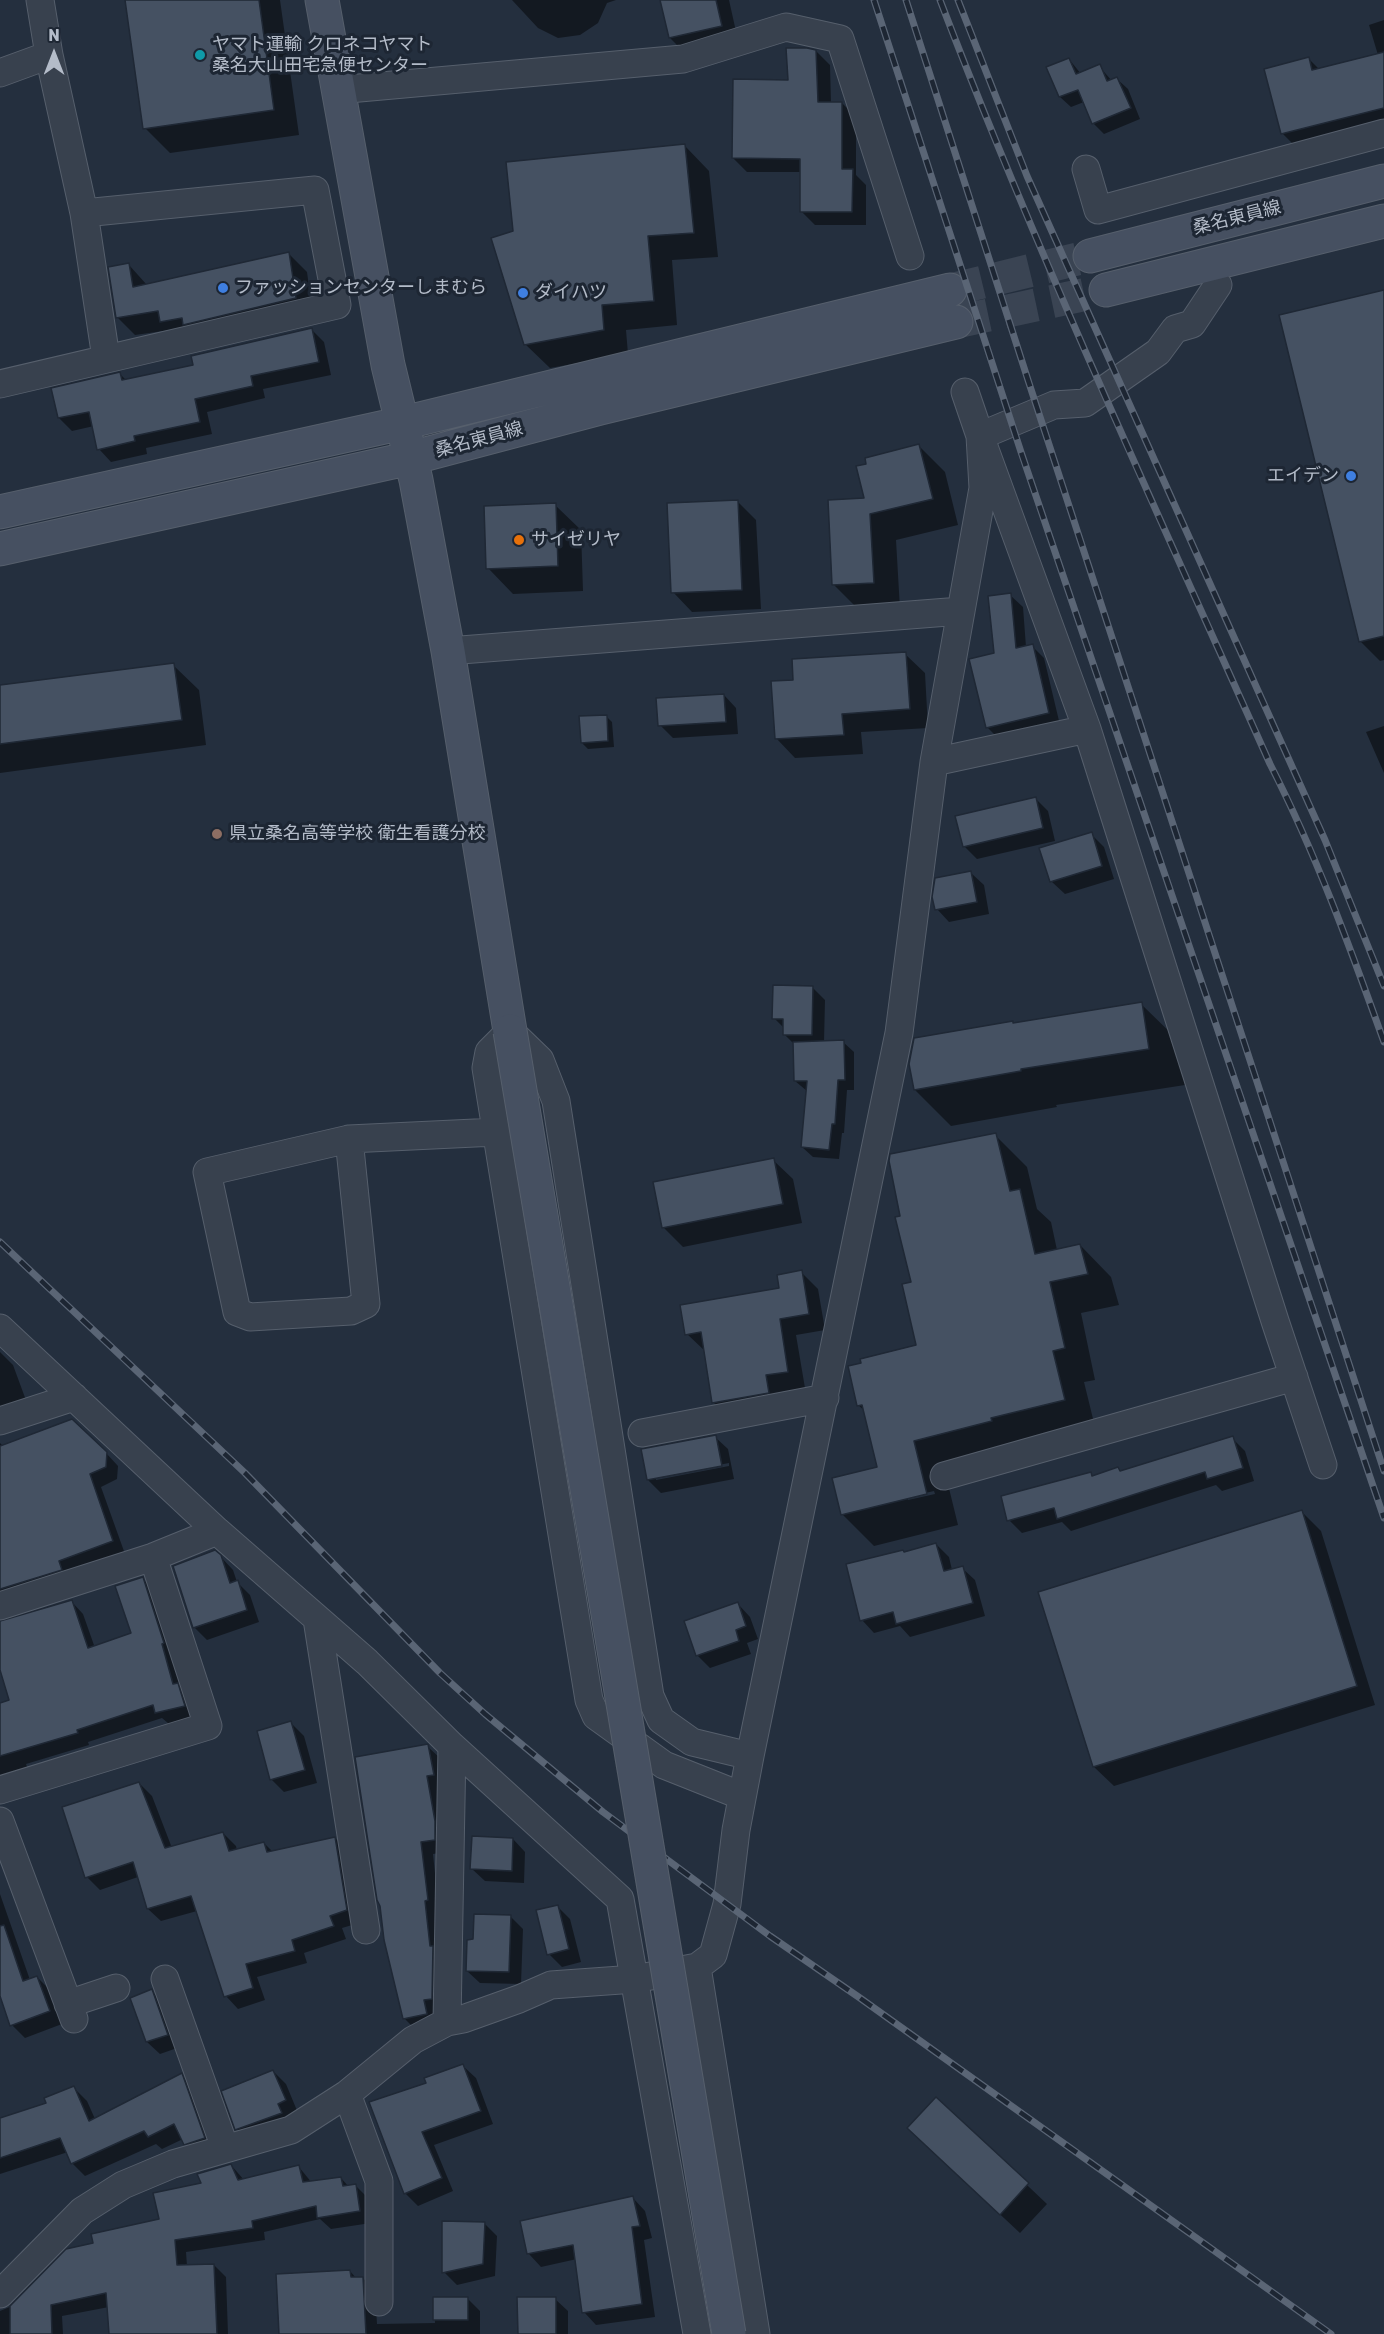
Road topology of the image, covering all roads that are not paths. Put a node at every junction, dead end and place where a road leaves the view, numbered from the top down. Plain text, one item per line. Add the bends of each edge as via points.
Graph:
1 (40, 0) edge
2 (322, 0) edge
3 (49, 55) junction
4 (0, 73) edge
5 (337, 90) junction
6 (1384, 133) edge
7 (1086, 169) dead end
8 (1384, 181) edge
9 (84, 213) junction
10 (1384, 221) edge
11 (910, 256) dead end
12 (1090, 256) tunnel mouth
13 (1218, 285) dead end
14 (1106, 290) tunnel mouth
15 (106, 358) junction
16 (0, 384) edge
17 (965, 392) dead end
18 (403, 423) junction
19 (980, 436) junction
20 (411, 458) junction
21 (0, 512) edge
22 (0, 549) edge
23 (961, 611) junction
24 (448, 651) junction
25 (1087, 729) junction
26 (934, 762) junction
27 (510, 1031) junction
28 (496, 1132) junction
29 (349, 1139) junction
30 (0, 1328) edge
31 (1294, 1377) junction
32 (74, 1397) junction
33 (825, 1398) junction
34 (0, 1421) edge
35 (642, 1433) dead end
36 (1323, 1465) dead end
37 (944, 1476) dead end
38 (217, 1531) junction
39 (153, 1557) junction
40 (0, 1606) edge
41 (317, 1619) junction
42 (452, 1746) junction
43 (750, 1756) junction
44 (0, 1790) edge
45 (742, 1796) junction
46 (0, 1821) edge
47 (366, 1930) dead end
48 (697, 1967) junction
49 (165, 1979) dead end
50 (635, 1980) junction
51 (116, 1988) dead end
52 (447, 2022) junction
53 (347, 2094) junction
54 (225, 2148) junction
55 (0, 2294) edge
56 (379, 2302) dead end
57 (698, 2334) edge
58 (729, 2334) edge
59 (756, 2334) edge

1 - 3 street
2 - 5 main road
3 - 4 street
3 - 9 street
5 - 11 street via 683,58 786,27 840,39
5 - 18 main road via 388,365
6 - 7 street via 1098,210
8 - 12 main road, 桑名東員線
9 - 15 street
9 - 15 street via 315,190 337,305
10 - 14 main road
13 - 19 street via 1192,324 1175,329 1158,352 1085,403 1054,405
15 - 16 street
17 - 19 street
18 - 20 main road
18 - 20 main road, 桑名東員線 via 953,306
18 - 21 main road, 桑名東員線
19 - 23 street via 983,488
19 - 25 street
20 - 22 main road, 桑名東員線
20 - 24 main road
23 - 24 street
23 - 26 street
24 - 27 main road
25 - 26 street
25 - 31 street
26 - 33 street via 899,1033
27 - 28 street via 489,1052 486,1068
27 - 43 street via 540,1060 556,1101 650,1696 661,1720 692,1742
27 - 58 main road, bridge
28 - 29 street
28 - 45 street via 589,1700 596,1716 664,1766
29 - 29 street via 207,1172 237,1312 250,1317 340,1312 366,1304
30 - 32 street
31 - 36 street
31 - 37 street
32 - 34 street
32 - 38 street
33 - 35 street
33 - 43 street
38 - 39 street
38 - 41 street
39 - 40 street
39 - 44 street via 208,1726
41 - 42 street
41 - 47 street
42 - 50 street via 620,1899
42 - 52 street
43 - 45 street
45 - 48 street via 726,1904 714,1954
46 - 51 street via 71,2011
48 - 50 street
48 - 59 street
49 - 54 street
50 - 52 street via 551,1985
50 - 57 street
52 - 53 street via 413,2040
53 - 54 street via 291,2130
53 - 56 street via 379,2181
54 - 55 street via 123,2185 82,2211

